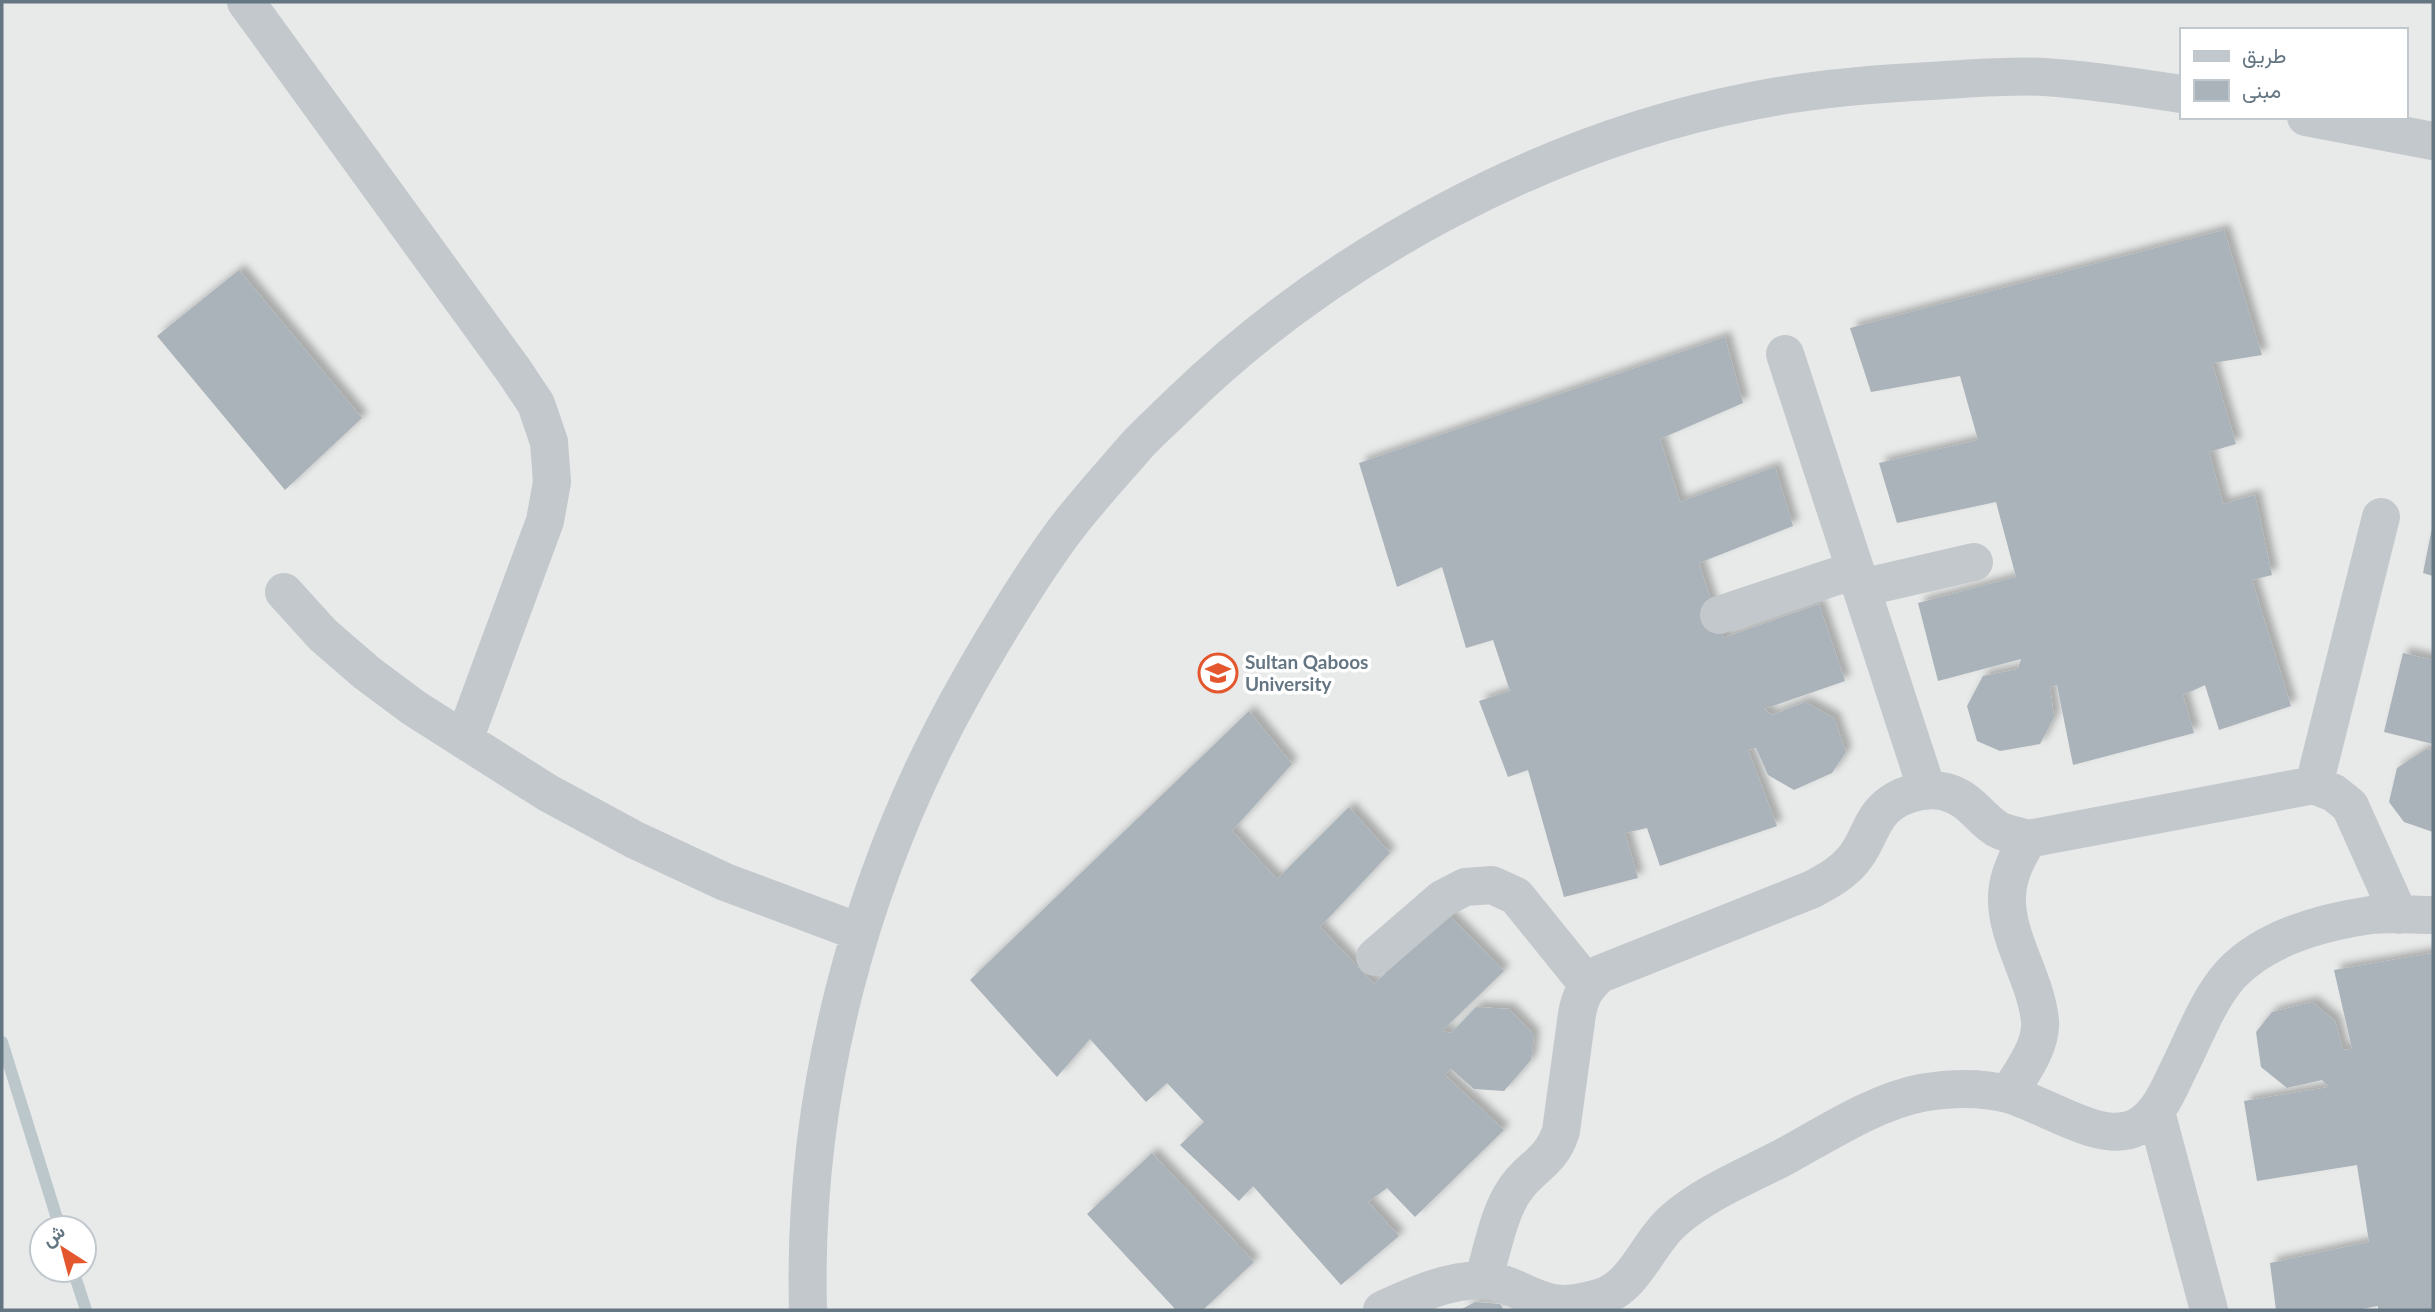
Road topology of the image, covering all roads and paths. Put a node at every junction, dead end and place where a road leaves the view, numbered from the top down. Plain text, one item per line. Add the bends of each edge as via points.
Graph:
1 (246, 2) edge
2 (2180, 94) edge
3 (2323, 119) edge
4 (2431, 132) edge
5 (1785, 354) dead end
6 (2381, 517) dead end
7 (1974, 562) dead end
8 (1858, 579) junction
9 (284, 592) dead end
10 (1719, 615) dead end
11 (464, 740) junction
12 (2314, 785) junction
13 (1927, 790) junction
14 (2028, 839) junction
15 (2416, 915) edge
16 (859, 932) junction
17 (1375, 957) dead end
18 (1588, 985) junction
19 (2008, 1094) junction
20 (2156, 1112) junction
21 (1483, 1280) junction
22 (808, 1310) edge
23 (1382, 1310) edge
24 (2209, 1310) edge

1 - 11 lane via 514,371 536,404 549,442 552,482 545,522
2 - 16 lane via 2042,77 1847,86 1750,101 1655,125 1528,173 1421,224 1319,287 1226,359 1140,442 1063,533 997,632 943,727 897,828
3 - 4 lane
5 - 8 lane
6 - 12 lane
7 - 8 lane
8 - 10 lane
8 - 13 lane
9 - 11 lane via 323,635 367,673
11 - 16 lane via 635,840 725,882
12 - 14 lane
12 - 15 lane via 2350,806
13 - 14 lane via 1961,797 1998,830
13 - 18 lane via 1900,797 1879,815 1860,850 1835,877 1600,975
14 - 19 lane via 2013,865 2007,895 2010,924 2041,1023 2031,1060
15 - 20 lane via 2373,915 2294,934 2247,958 2214,998
16 - 22 lane via 832,1044 815,1158
17 - 18 lane via 1442,899 1465,887 1492,886 1516,896
18 - 21 lane via 1577,1014 1557,1144 1507,1201
19 - 20 lane via 2110,1133 2135,1128
19 - 21 lane via 1964,1088 1919,1093 1877,1108 1687,1209 1656,1239 1628,1280 1606,1296 1579,1304 1552,1303
20 - 24 lane
21 - 23 lane via 1442,1286

